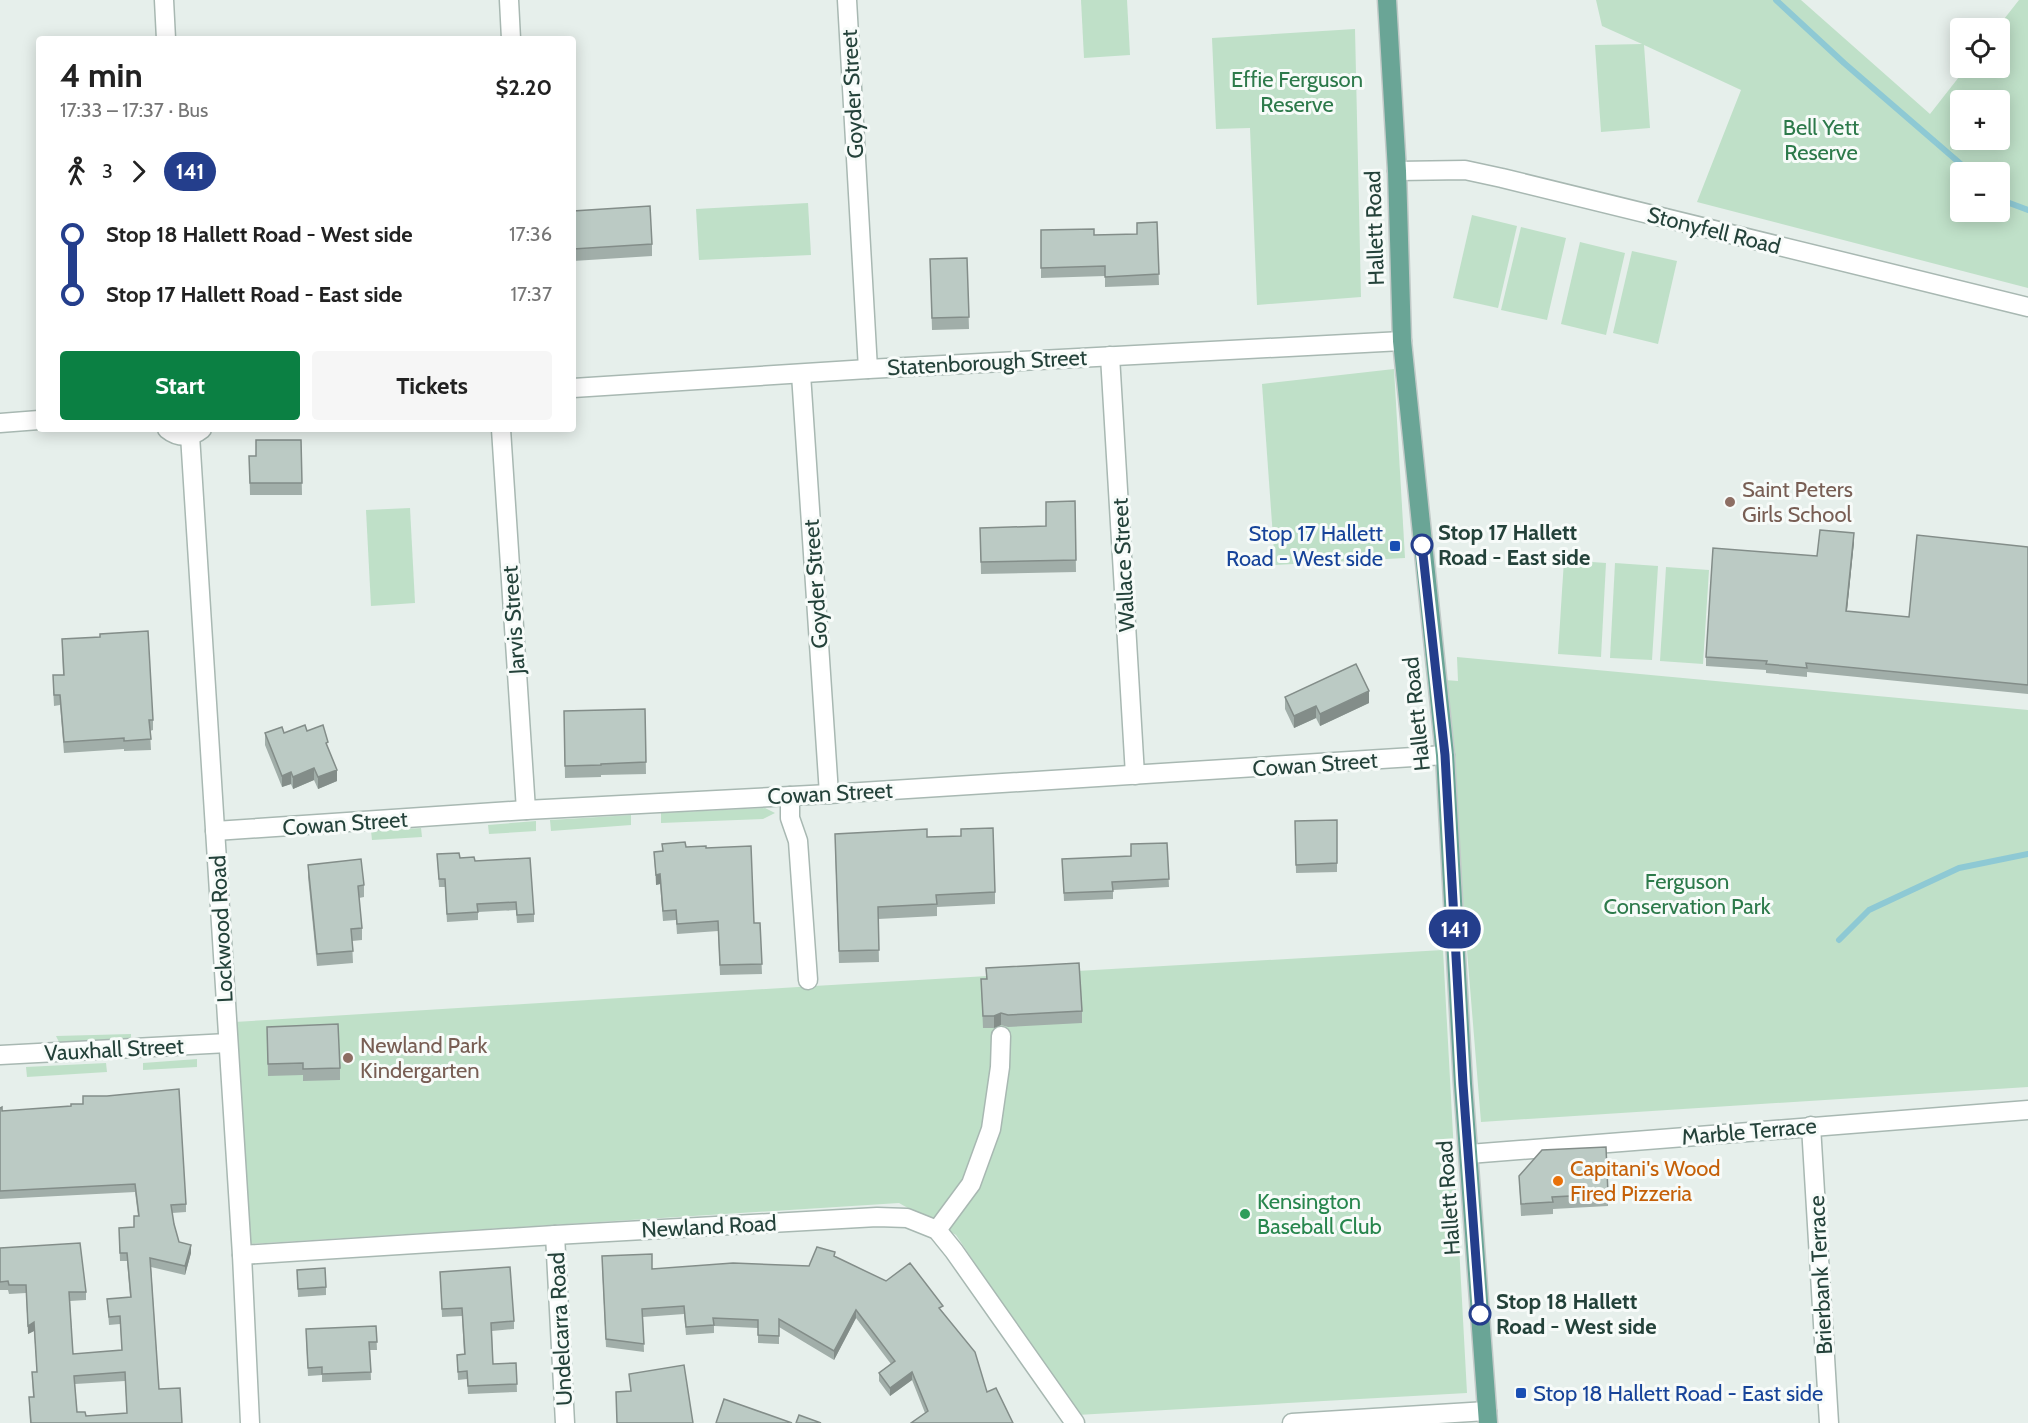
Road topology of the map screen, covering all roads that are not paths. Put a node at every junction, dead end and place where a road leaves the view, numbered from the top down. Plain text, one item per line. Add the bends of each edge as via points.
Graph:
1 (164, 0) edge
2 (509, 0) edge
3 (847, 0) edge
4 (1387, 0) edge
5 (166, 36) edge
6 (512, 36) edge
7 (1397, 171) junction
8 (2028, 307) edge
9 (1402, 341) junction
10 (1110, 356) junction
11 (868, 369) junction
12 (801, 374) junction
13 (576, 388) edge
14 (36, 420) edge
15 (0, 423) edge
16 (172, 432) edge
17 (196, 432) edge
18 (501, 432) edge
19 (1445, 755) junction
20 (1135, 775) junction
21 (829, 794) junction
22 (790, 796) junction
23 (526, 810) junction
24 (215, 831) junction
25 (808, 980) dead end
26 (1001, 1036) dead end
27 (228, 1044) junction
28 (0, 1055) edge
29 (2028, 1110) edge
30 (1811, 1126) junction
31 (1469, 1154) junction
32 (937, 1230) junction
33 (555, 1234) junction
34 (242, 1255) junction
35 (1487, 1417) edge
36 (250, 1423) edge
37 (566, 1423) edge
38 (1075, 1423) edge
39 (1292, 1423) edge
40 (1829, 1423) edge

1 - 5 street
2 - 6 street
3 - 11 street, Goyder Street
4 - 7 main road, Hallett Road
7 - 8 street, Stonyfell Road via 1465,170
7 - 9 main road, Hallett Road
9 - 10 street, Statenborough Street
9 - 19 main road, Hallett Road
10 - 11 street, Statenborough Street
10 - 20 street, Wallace Street
11 - 12 street, Statenborough Street
12 - 13 street, Statenborough Street
12 - 21 street, Goyder Street
14 - 15 street
16 - 17 street
17 - 24 street, Lockwood Road
18 - 23 street, Jarvis Street
19 - 20 street, Cowan Street
19 - 31 main road, Hallett Road
20 - 21 street, Cowan Street
21 - 22 street, Cowan Street
22 - 23 street, Cowan Street
22 - 25 street via 790,818 798,842
23 - 24 street, Cowan Street
24 - 27 street, Lockwood Road
26 - 32 street via 991,1129 971,1184
27 - 28 street, Vauxhall Street
27 - 34 street, Lockwood Road
29 - 30 street, Marble Terrace
30 - 31 street, Marble Terrace
30 - 40 street, Brierbank Terrace
31 - 35 main road, Hallett Road
32 - 33 street, Newland Road via 907,1218 877,1217
32 - 38 street, Newland Road
33 - 34 street, Newland Road
33 - 37 street, Undelcarra Road
34 - 36 street, Lockwood Road
35 - 39 street

